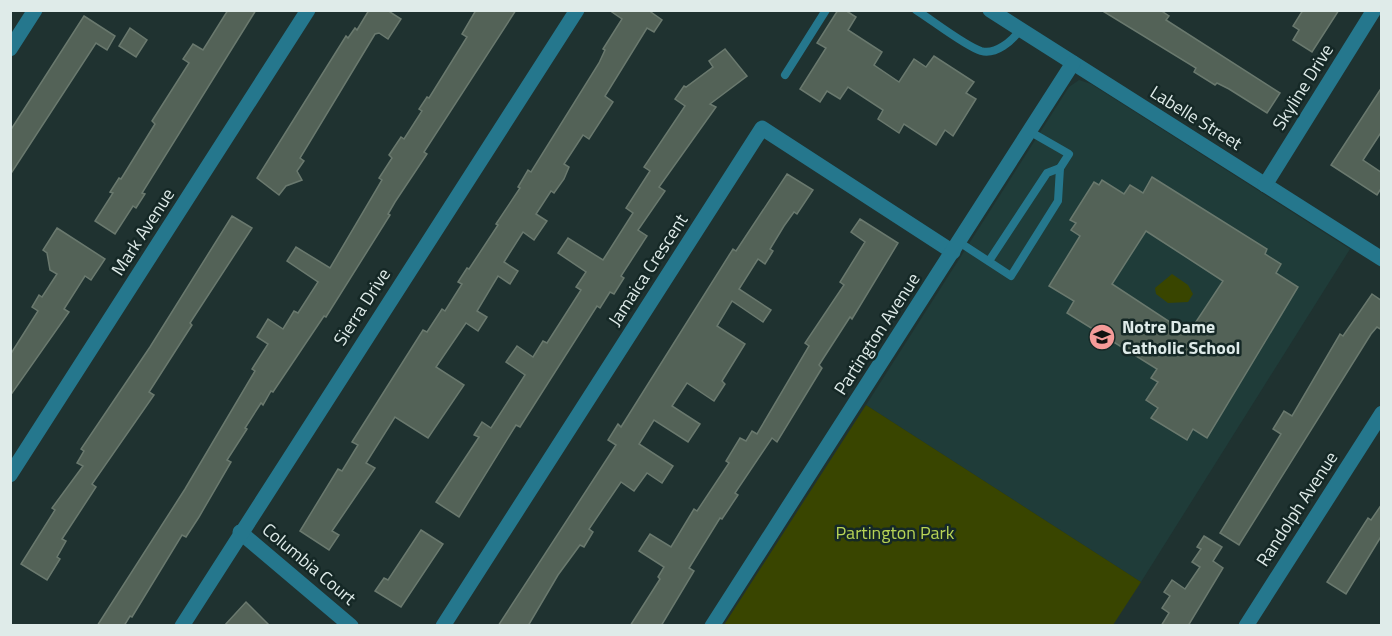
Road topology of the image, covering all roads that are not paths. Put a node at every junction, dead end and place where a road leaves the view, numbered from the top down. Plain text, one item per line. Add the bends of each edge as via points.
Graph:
1 (35, 10) edge
2 (308, 10) edge
3 (577, 10) edge
4 (826, 10) edge
5 (916, 10) edge
6 (990, 10) edge
7 (1374, 10) edge
8 (1020, 30) junction
9 (10, 49) edge
10 (1073, 63) junction
11 (785, 75) dead end
12 (1029, 131) junction
13 (1060, 168) junction
14 (1265, 185) junction
15 (956, 247) junction
16 (1382, 259) edge
17 (989, 261) junction
18 (1382, 413) edge
19 (10, 475) edge
20 (240, 532) junction
21 (182, 626) edge
22 (351, 626) edge
23 (443, 626) edge
24 (712, 626) edge
25 (1246, 626) edge

1 - 9 street
2 - 19 street, Mark Avenue
3 - 20 street, Sierra Drive
4 - 11 lane
5 - 8 lane via 981,51 995,50 1014,39
6 - 8 street, Labelle Street
7 - 14 street, Skyline Drive
8 - 10 street, Labelle Street
10 - 12 street, Partington Avenue
10 - 14 street, Labelle Street
12 - 13 lane via 1068,154
12 - 15 street, Partington Avenue
13 - 17 lane via 1047,173
13 - 17 lane via 1058,201 1011,276
14 - 16 street, Labelle Street
15 - 17 lane
15 - 23 street, Jamaica Crescent via 762,128
15 - 24 street, Partington Avenue
18 - 25 street, Randolph Avenue
20 - 21 street, Sierra Drive
20 - 22 street, Columbia Court

